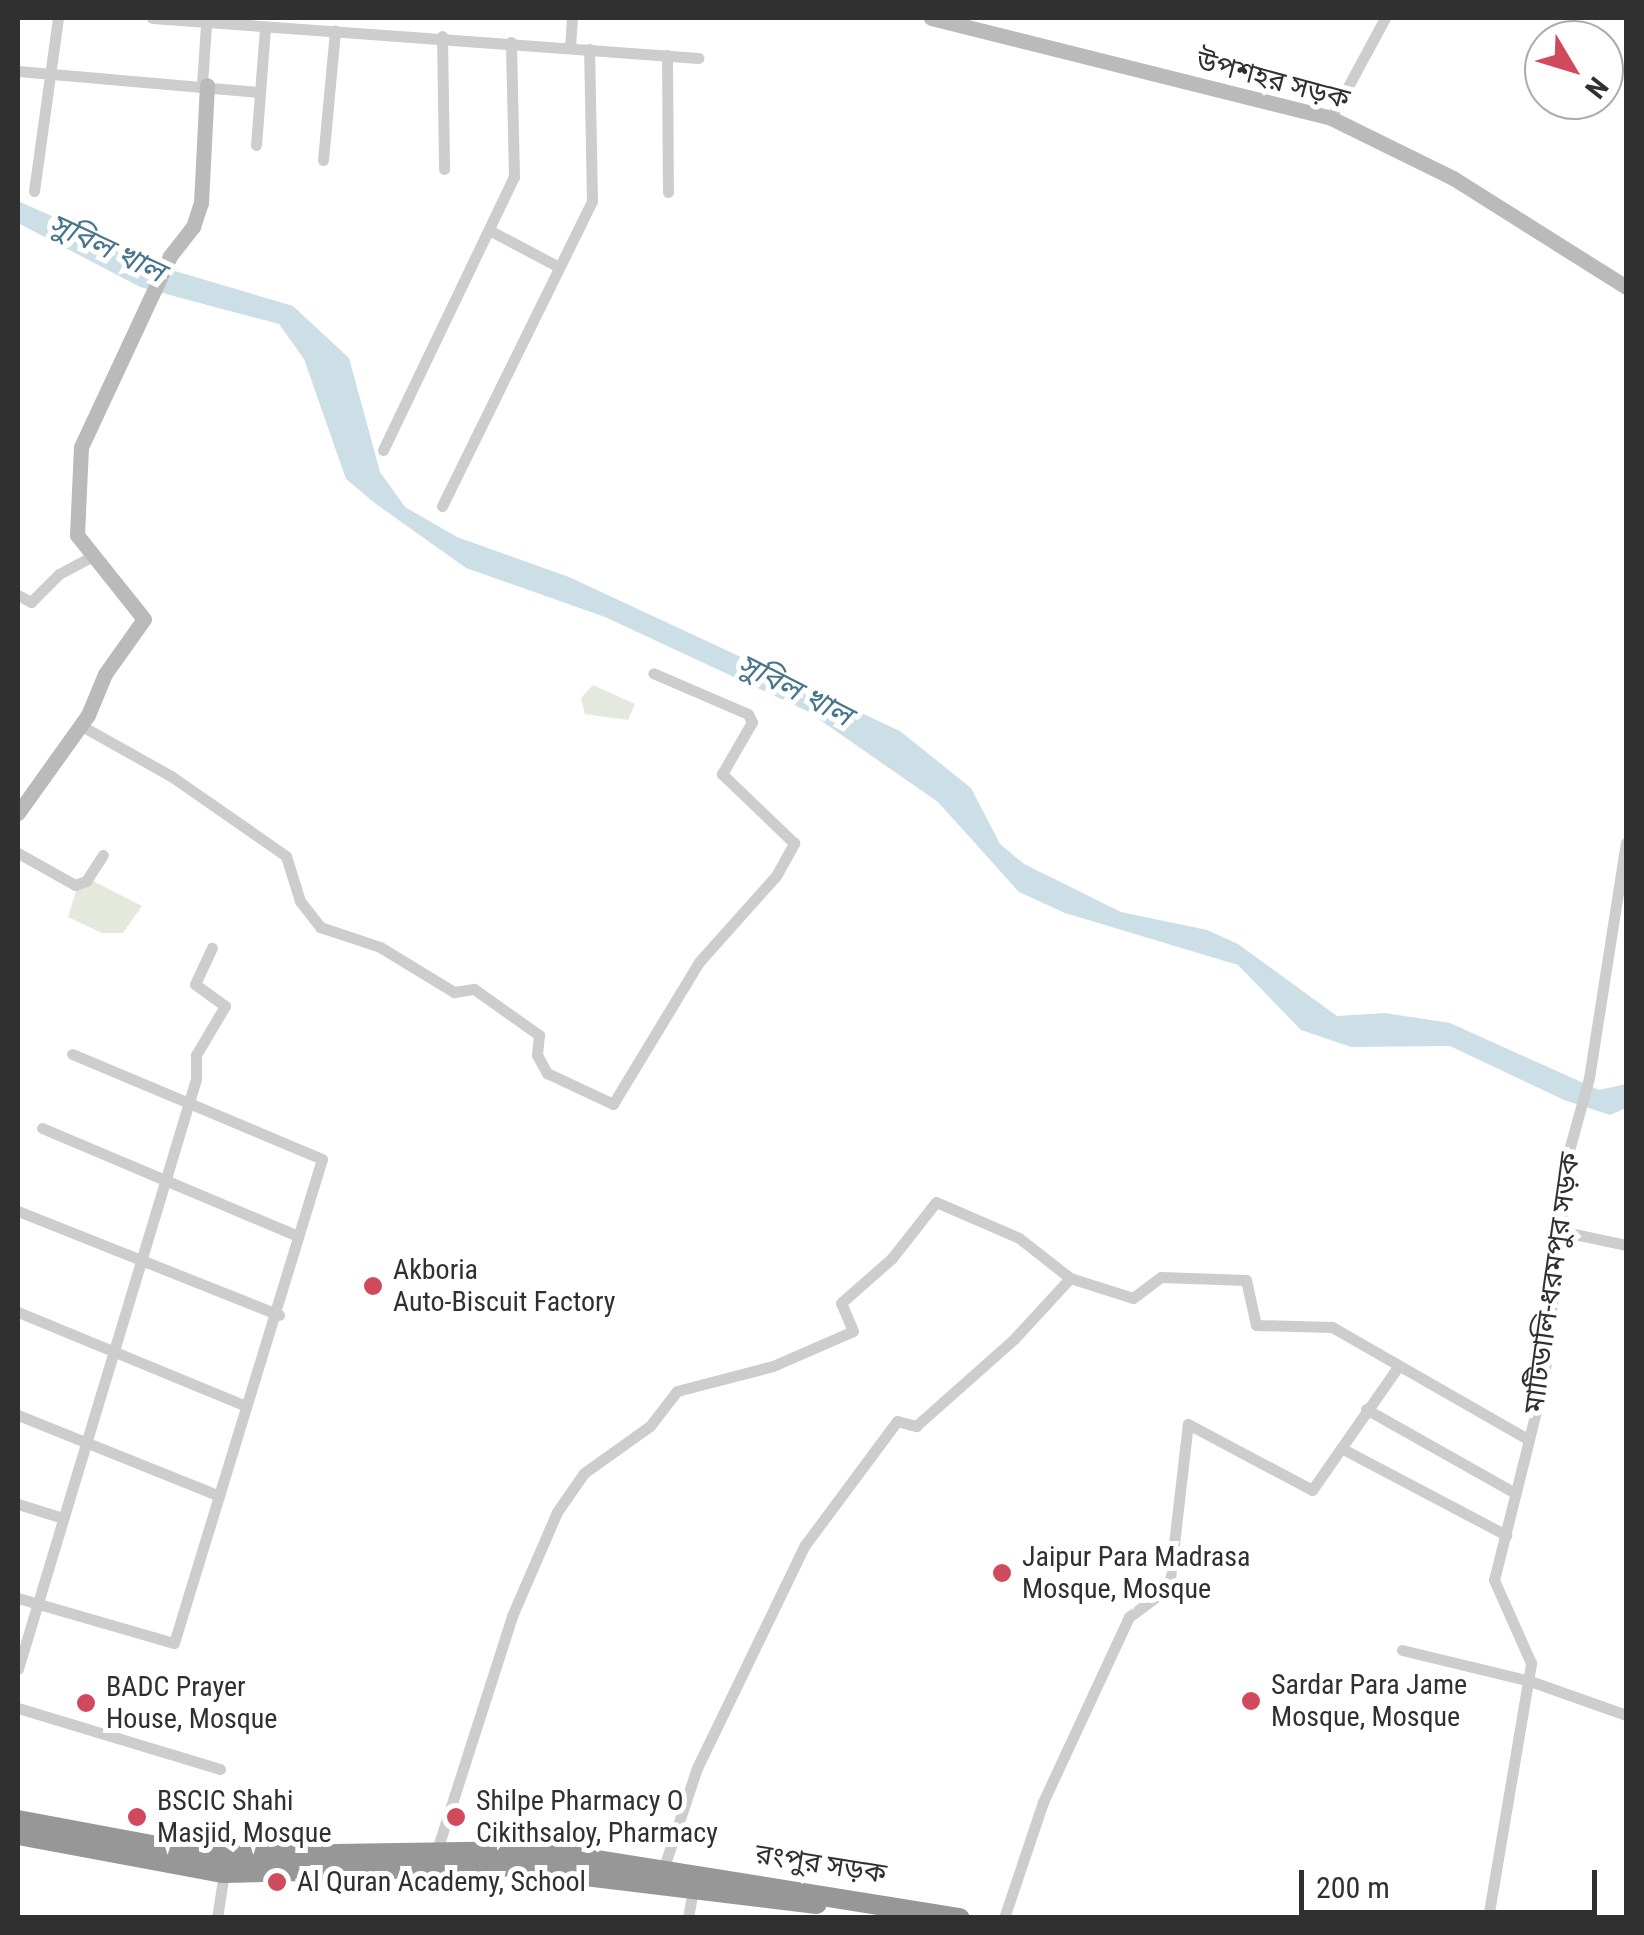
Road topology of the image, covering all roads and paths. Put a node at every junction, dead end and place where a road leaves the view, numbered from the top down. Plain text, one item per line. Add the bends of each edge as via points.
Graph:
1 (58, 18) edge
2 (152, 18) edge
3 (419, 18) edge
4 (572, 18) edge
5 (931, 18) edge
6 (1385, 18) edge
7 (206, 24) junction
8 (265, 28) junction
9 (335, 31) junction
10 (418, 35) junction
11 (442, 36) junction
12 (511, 42) junction
13 (570, 47) junction
14 (589, 48) junction
15 (666, 55) junction
16 (699, 58) dead end
17 (18, 71) edge
18 (52, 74) junction
19 (205, 85) junction
20 (260, 92) junction
21 (1331, 118) junction
22 (256, 144) dead end
23 (323, 160) dead end
24 (444, 169) dead end
25 (34, 190) dead end
26 (668, 192) dead end
27 (489, 230) junction
28 (560, 267) junction
29 (1626, 286) edge
30 (383, 450) dead end
31 (442, 506) dead end
32 (93, 556) junction
33 (18, 595) edge
34 (653, 672) dead end
35 (80, 725) junction
36 (18, 813) edge
37 (1626, 843) edge
38 (18, 853) edge
39 (104, 855) dead end
40 (1614, 901) junction
41 (1626, 907) edge
42 (212, 948) dead end
43 (72, 1054) dead end
44 (186, 1102) junction
45 (42, 1128) dead end
46 (164, 1177) junction
47 (18, 1211) edge
48 (1560, 1231) junction
49 (298, 1236) junction
50 (1626, 1245) edge
51 (140, 1260) junction
52 (1070, 1278) junction
53 (18, 1312) edge
54 (279, 1315) junction
55 (114, 1348) junction
56 (1396, 1368) junction
57 (244, 1406) junction
58 (1366, 1409) junction
59 (18, 1415) edge
60 (86, 1439) junction
61 (1529, 1440) junction
62 (1340, 1448) junction
63 (1515, 1494) junction
64 (219, 1496) junction
65 (18, 1504) edge
66 (64, 1518) junction
67 (1506, 1535) junction
68 (18, 1598) edge
69 (38, 1604) junction
70 (1402, 1650) dead end
71 (18, 1668) edge
72 (1530, 1681) junction
73 (18, 1708) edge
74 (1626, 1715) edge
75 (220, 1769) dead end
76 (18, 1820) edge
77 (18, 1835) edge
78 (437, 1850) junction
79 (664, 1868) junction
80 (224, 1873) junction
81 (693, 1889) junction
82 (217, 1918) edge
83 (688, 1918) edge
84 (888, 1918) edge
85 (960, 1918) edge
86 (1004, 1918) edge
87 (1488, 1918) edge

1 - 18 street
2 - 7 street
3 - 10 street
4 - 13 street
5 - 21 street, উপশহর সড়ক
6 - 21 street
7 - 8 street
7 - 19 street
8 - 9 street
8 - 20 street
9 - 10 street
9 - 23 street
10 - 11 street
11 - 12 street
11 - 24 street
12 - 13 street
12 - 27 street via 514,176
13 - 14 street
14 - 15 street
14 - 28 street via 592,201
15 - 16 street
15 - 26 street
17 - 18 street
18 - 19 street
18 - 25 street
19 - 20 street
19 - 32 street via 201,203 193,227 170,256 81,447 76,535
20 - 22 street
21 - 29 street, উপশহর সড়ক via 1453,178
27 - 28 street
27 - 30 street
28 - 31 street
32 - 33 street via 59,574 31,602
32 - 35 street via 144,619
34 - 35 street via 748,714 752,722 722,774 794,843 776,876 699,962 613,1104 540,1067 539,1035 474,990 454,992 380,948 320,926 300,901 286,856 171,776
35 - 36 street
37 - 40 street
38 - 39 street via 75,886
40 - 41 street
40 - 48 street, মাটিডালি-ধরমপুর সড়ক
42 - 44 street via 195,984 226,1006 196,1055
43 - 44 street
44 - 46 street
44 - 49 street via 322,1159
45 - 46 street
46 - 49 street
46 - 51 street
47 - 51 street
48 - 50 street
48 - 61 street, মাটিডালি-ধরমপুর সড়ক via 1544,1379
49 - 54 street
51 - 54 street
51 - 55 street
52 - 56 street via 1133,1298 1161,1277 1246,1280 1256,1325 1332,1327
52 - 78 street via 1019,1238 936,1202 892,1258 841,1304 852,1331 773,1366 677,1391 650,1426 584,1473 557,1512 512,1616
52 - 79 street via 916,1426 897,1421 805,1545 697,1768
53 - 55 street
54 - 57 street
55 - 57 street
55 - 60 street
56 - 58 street
56 - 61 street
57 - 64 street
58 - 62 street
58 - 63 street
59 - 60 street
60 - 64 street
60 - 66 street
61 - 63 street, মাটিডালি-ধরমপুর সড়ক
62 - 67 street
62 - 86 street via 1312,1490 1188,1424 1169,1588 1129,1617 1110,1670 1043,1802
63 - 67 street, মাটিডালি-ধরমপুর সড়ক
64 - 69 street via 174,1642
65 - 66 street
66 - 69 street
67 - 72 street, মাটিডালি-ধরমপুর সড়ক via 1494,1591 1527,1648
68 - 69 street
69 - 71 street
70 - 72 street
72 - 74 street
72 - 87 street, মাটিডালি-ধরমপুর সড়ক
73 - 75 street
76 - 78 highway, রংপুর সড়ক via 210,1856
77 - 80 highway, রংপুর সড়ক
78 - 79 highway, রংপুর সড়ক via 540,1851
79 - 85 highway, রংপুর সড়ক
80 - 81 highway, রংপুর সড়ক via 503,1866
80 - 82 street
81 - 83 street
81 - 84 highway, রংপুর সড়ক

